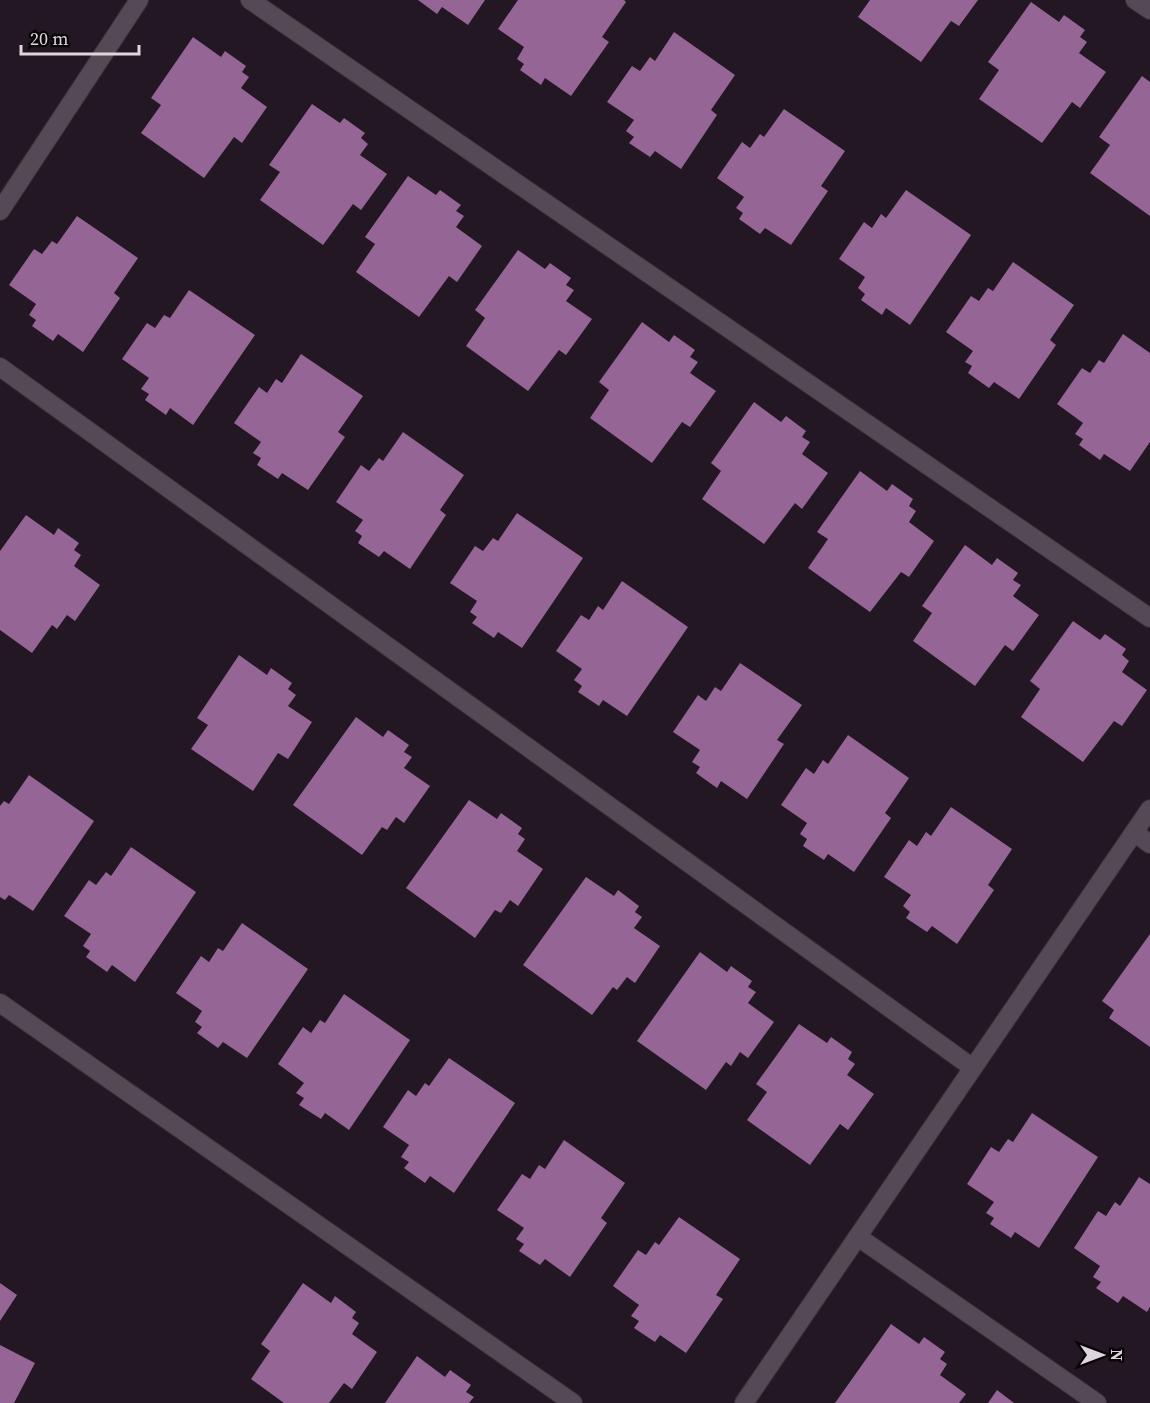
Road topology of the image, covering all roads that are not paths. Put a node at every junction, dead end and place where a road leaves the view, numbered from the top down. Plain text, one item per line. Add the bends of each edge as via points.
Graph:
1 (139, 0) edge
2 (250, 0) edge
3 (1135, 0) edge
4 (1150, 10) edge
5 (0, 211) edge
6 (0, 367) edge
7 (1150, 618) edge
8 (1150, 809) edge
9 (1134, 832) junction
10 (1150, 844) edge
11 (0, 1003) edge
12 (973, 1068) junction
13 (858, 1237) junction
14 (573, 1403) edge
15 (744, 1403) edge
16 (1097, 1403) edge

1 - 5 street
2 - 7 street
3 - 4 street
6 - 12 street
8 - 9 street
9 - 10 street
9 - 12 street
11 - 14 street
12 - 13 street
13 - 15 street
13 - 16 street

